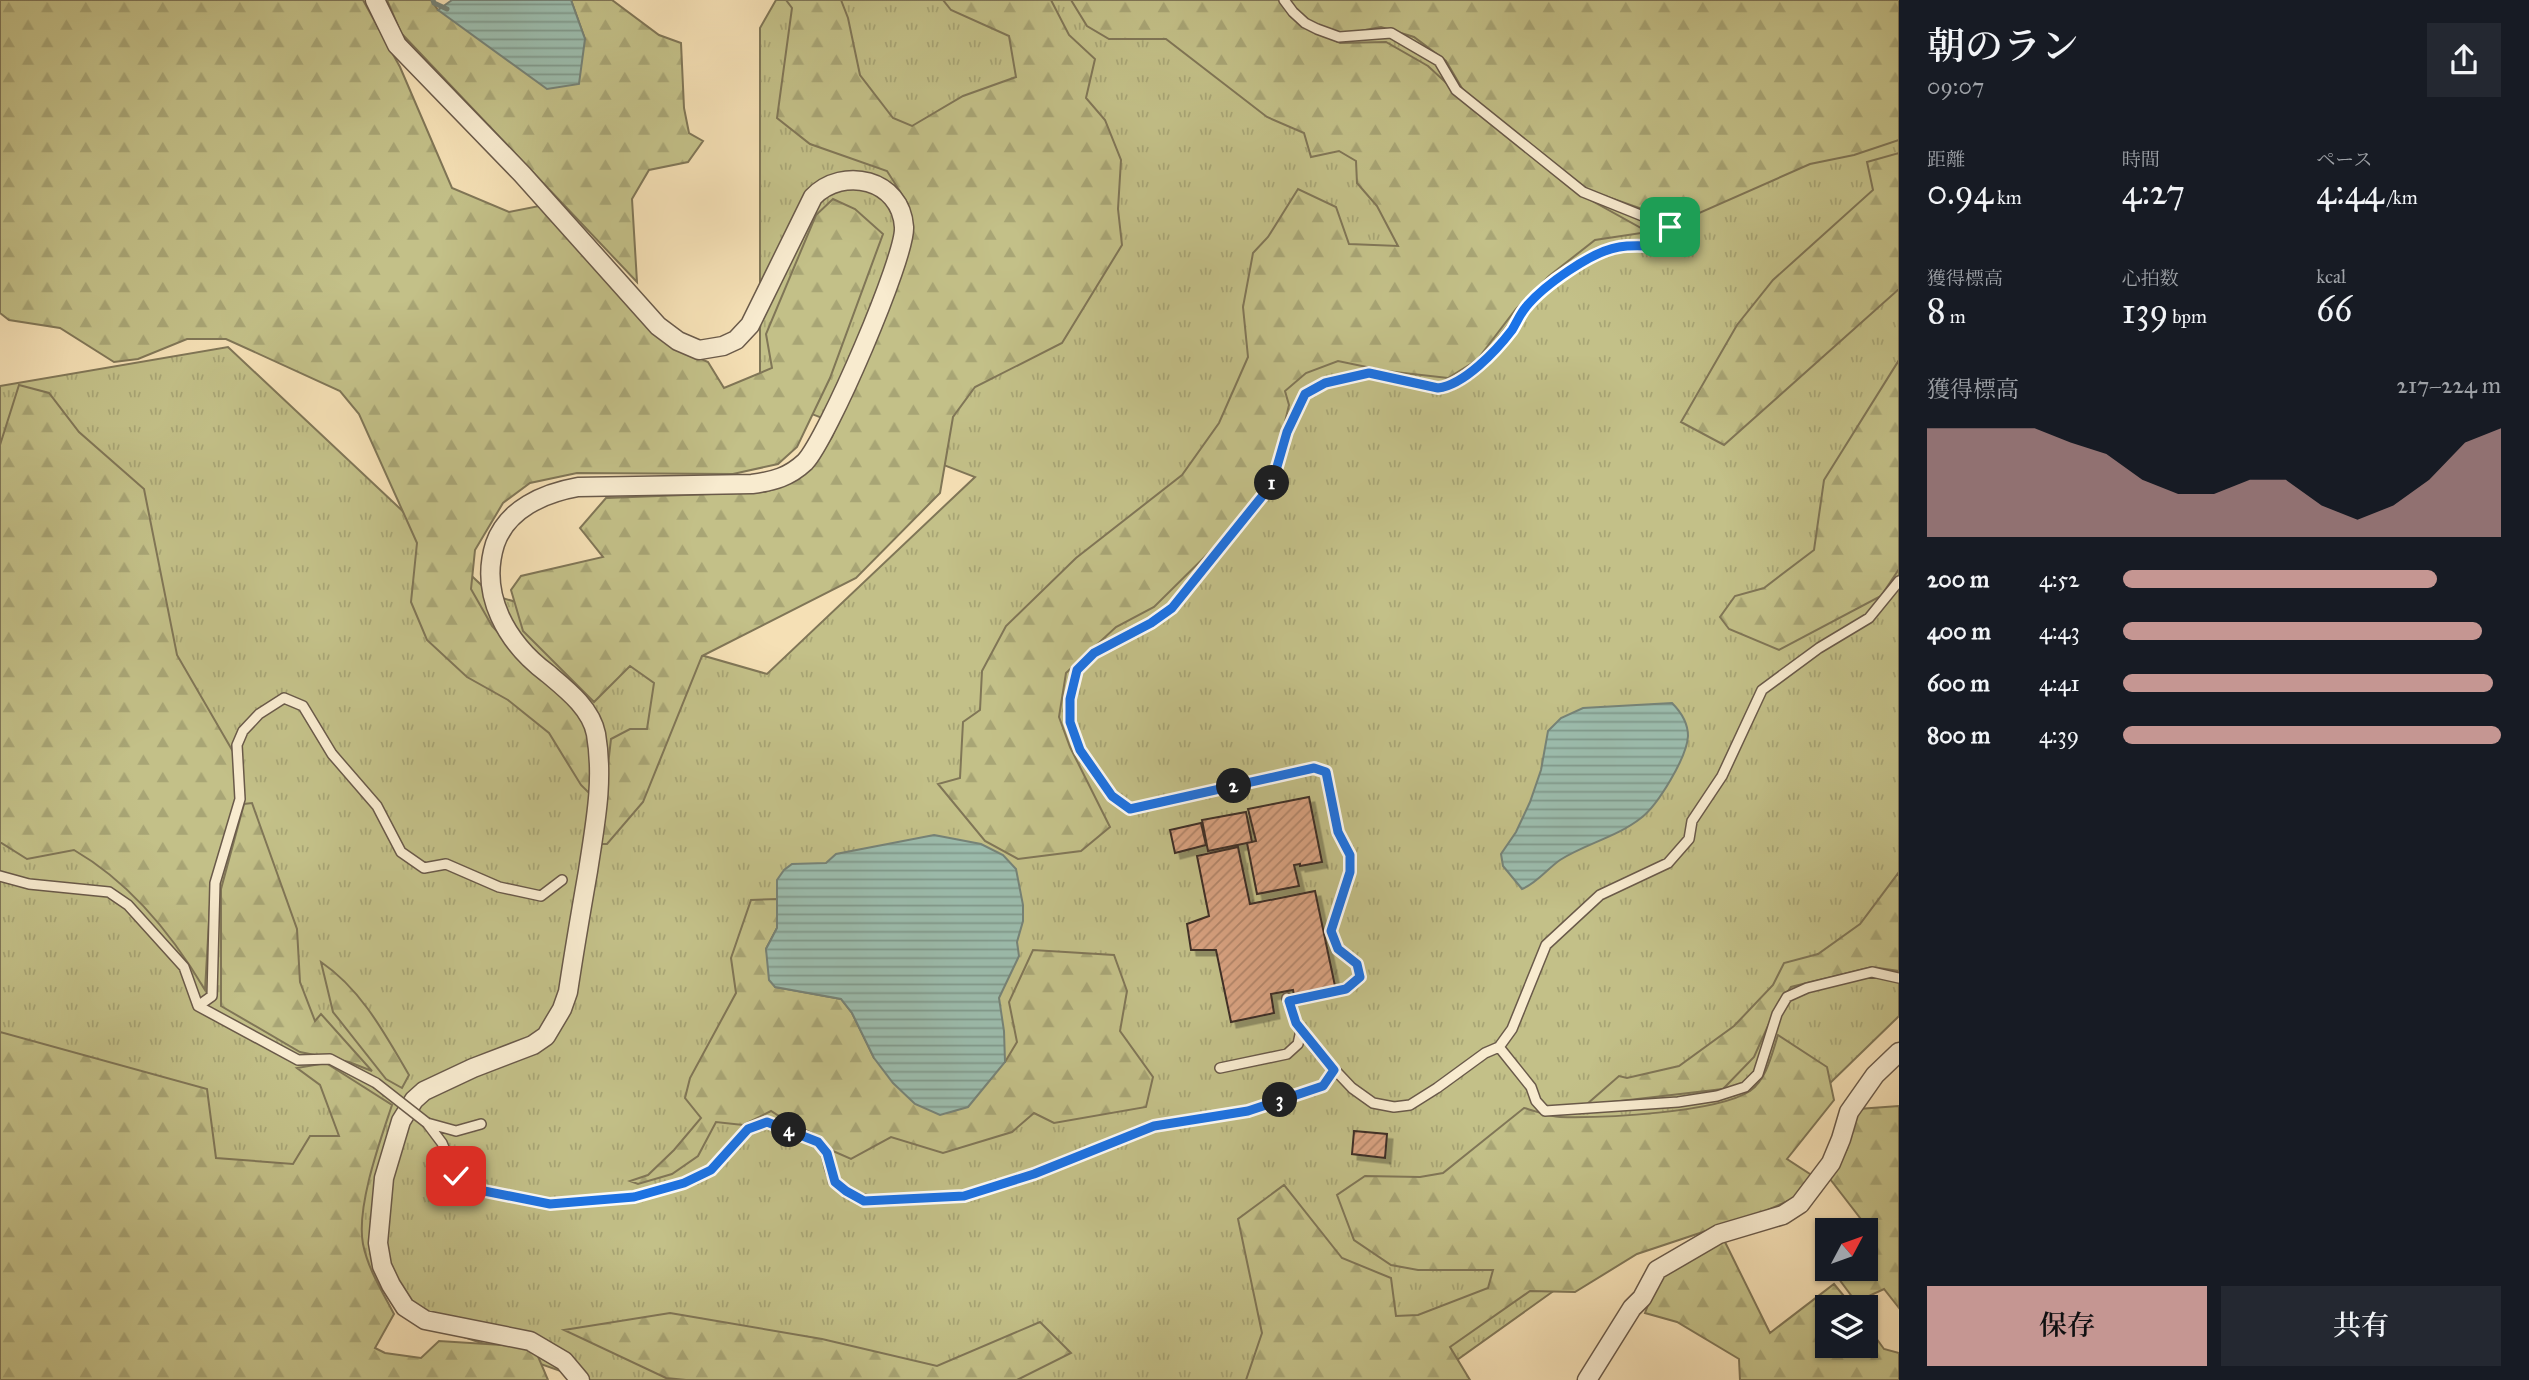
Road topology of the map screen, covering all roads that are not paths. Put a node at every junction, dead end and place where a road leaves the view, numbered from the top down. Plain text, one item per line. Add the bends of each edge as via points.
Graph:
1 (375, 0) edge
2 (1284, 0) edge
3 (1899, 581) edge
4 (0, 876) edge
5 (562, 880) dead end
6 (1899, 978) edge
7 (198, 1006) junction
8 (1301, 1030) junction
9 (1499, 1046) junction
10 (1899, 1052) edge
11 (1220, 1068) dead end
12 (1334, 1070) junction
13 (427, 1123) junction
14 (481, 1124) dead end
15 (580, 1380) edge
16 (1587, 1380) edge

1 - 15 street via 397,45 522,174 633,301 678,341 699,349 736,340 750,325 822,187 849,178 880,185 901,211 904,228 891,279 834,413 808,459 792,474 752,484 555,491 520,510 505,525 491,556 491,589 507,633 563,684 595,729 601,767 597,814 568,992 546,1036 515,1054 424,1091 414,1100 401,1121 384,1178 378,1243 382,1266 405,1307 425,1320 530,1341 564,1360
2 - 8 lane via 1317,29 1339,37 1391,33 1439,61 1456,90 1583,192 1670,227 1673,247 1619,247 1585,260 1526,306 1511,331 1465,378 1449,387 1369,373 1325,383 1305,394 1272,484 1172,608 1094,653 1077,670 1070,722 1080,750 1112,796 1130,809 1314,768 1326,772 1338,832 1350,855 1350,872 1331,931 1338,949 1357,964 1360,977 1346,989 1288,999
3 - 9 lane via 1869,618 1762,690 1721,776 1692,821 1689,839 1668,863 1600,895 1546,945 1512,1029
4 - 7 lane via 29,884 109,892 128,905 184,967
5 - 7 lane via 541,896 499,887 446,864 424,868 401,852 377,806 332,754 303,706 284,698 259,714 243,731 237,746 240,799 215,883 212,996
6 - 9 lane via 1872,972 1787,997 1758,1074 1745,1087 1717,1096 1545,1111
7 - 13 lane, bridge via 298,1060 330,1059 376,1083
8 - 11 lane via 1298,1044 1287,1054
8 - 12 lane
9 - 12 lane via 1410,1105 1373,1103
10 - 16 street via 1875,1075 1849,1112 1831,1163 1800,1204 1783,1215 1719,1234 1657,1270
12 - 13 lane via 1323,1086 1248,1111 1154,1126 1034,1174 964,1196 864,1201 835,1182 827,1153 818,1142 767,1122 748,1129 711,1170 684,1183 634,1197 550,1204 464,1187
13 - 14 lane via 456,1131

